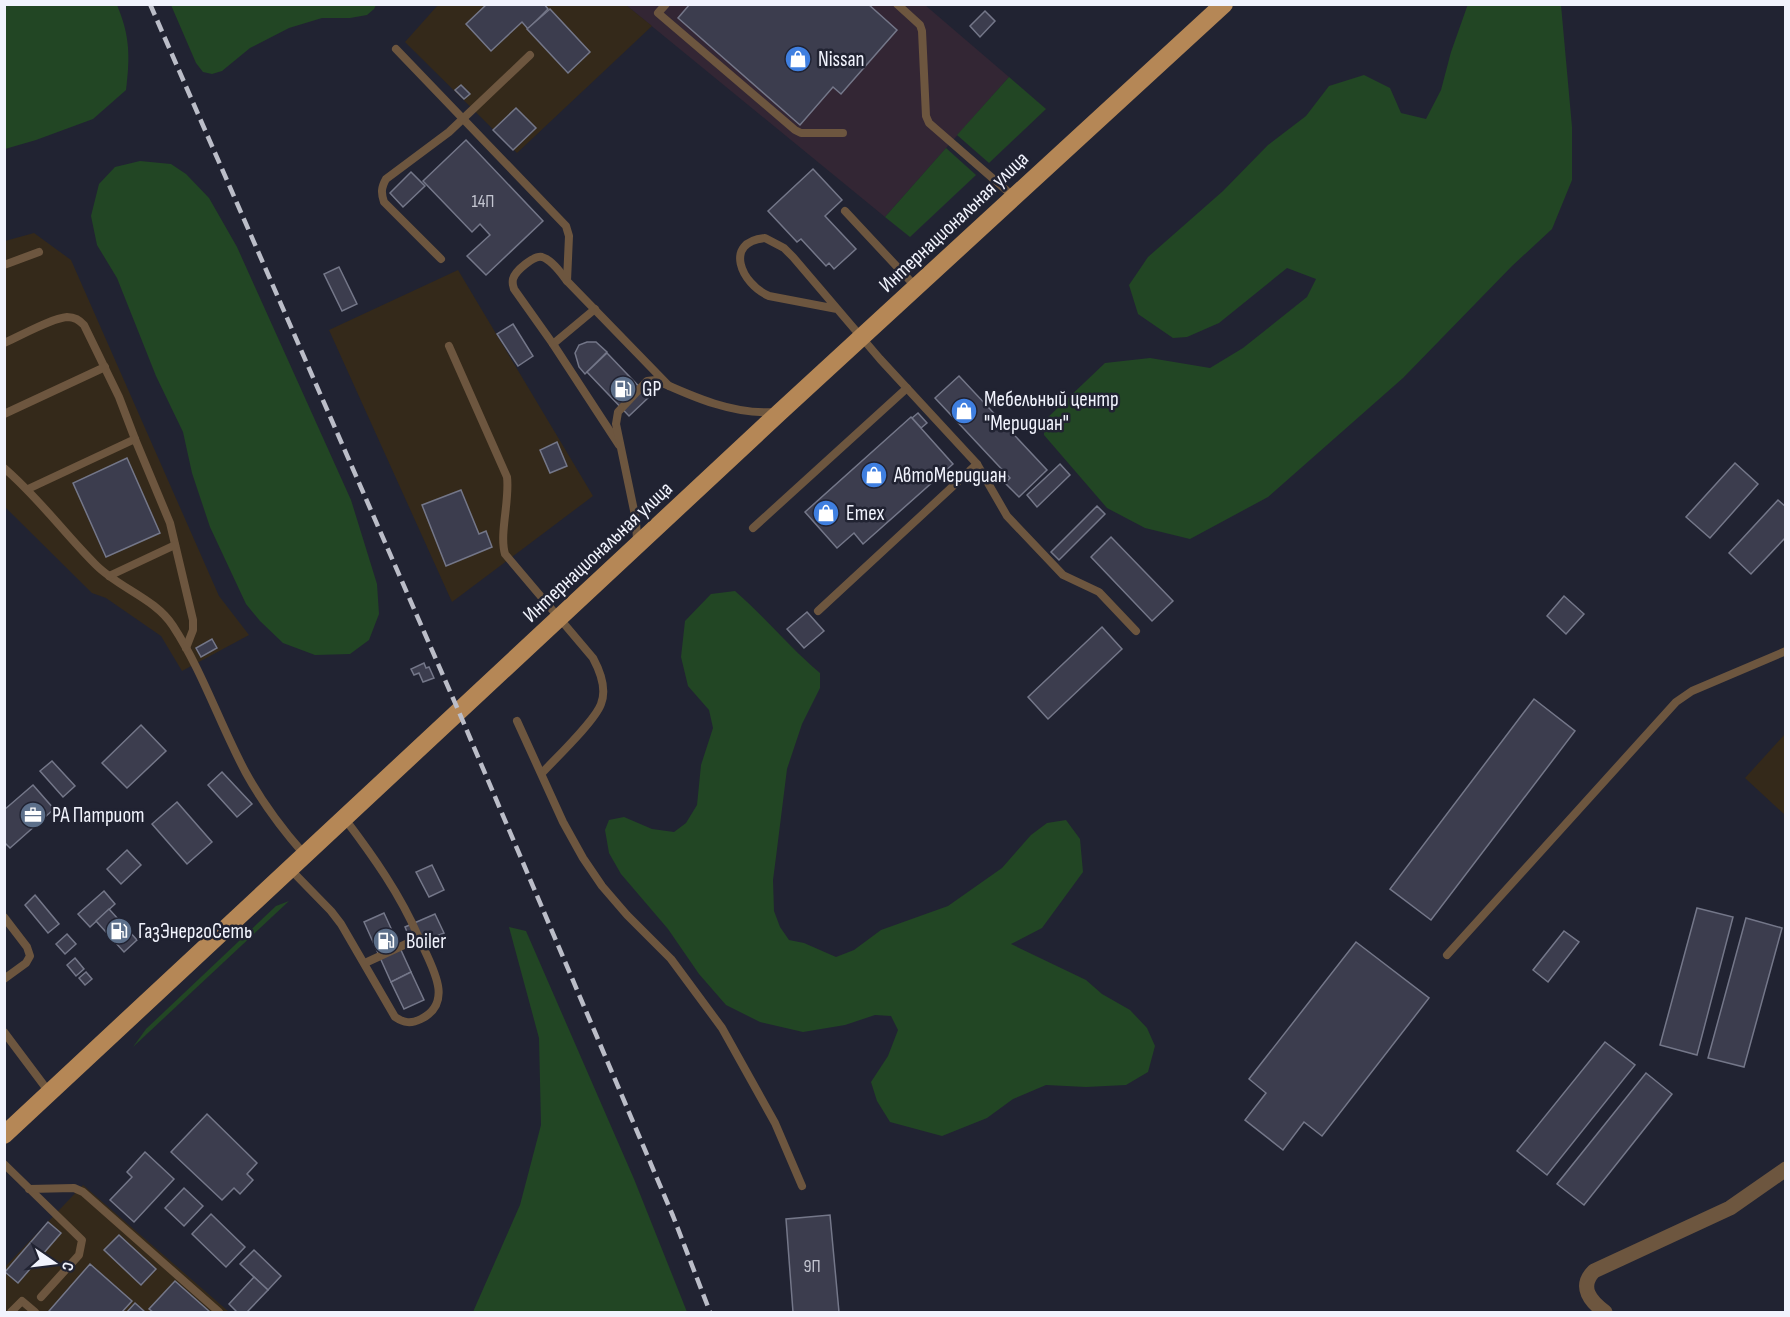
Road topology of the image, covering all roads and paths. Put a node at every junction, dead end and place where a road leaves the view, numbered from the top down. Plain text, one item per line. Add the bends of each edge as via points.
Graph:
1 (666, 4) edge
2 (897, 4) edge
3 (1224, 4) edge
4 (396, 49) dead end
5 (530, 55) dead end
6 (465, 118) junction
7 (843, 133) dead end
8 (1014, 197) junction
9 (845, 211) dead end
10 (39, 252) dead end
11 (441, 259) dead end
12 (4, 265) edge
13 (567, 281) junction
14 (916, 287) junction
15 (595, 309) junction
16 (837, 309) junction
17 (861, 338) junction
18 (4, 343) edge
19 (553, 344) junction
20 (449, 346) dead end
21 (105, 367) junction
22 (669, 386) junction
23 (907, 388) junction
24 (780, 412) junction
25 (4, 414) edge
26 (135, 440) junction
27 (621, 449) junction
28 (977, 464) junction
29 (4, 468) edge
30 (28, 489) junction
31 (753, 528) dead end
32 (175, 545) junction
33 (638, 546) junction
34 (109, 576) junction
35 (818, 611) dead end
36 (559, 619) junction
37 (1136, 631) dead end
38 (186, 648) junction
39 (1785, 651) edge
40 (517, 721) dead end
41 (542, 773) junction
42 (345, 819) junction
43 (305, 856) junction
44 (291, 869) junction
45 (4, 917) edge
46 (419, 938) junction
47 (1447, 955) dead end
48 (364, 963) junction
49 (4, 979) edge
50 (4, 1032) edge
51 (50, 1093) junction
52 (4, 1135) edge
53 (4, 1164) edge
54 (1785, 1169) edge
55 (802, 1186) dead end
56 (29, 1189) junction
57 (41, 1297) dead end
58 (11, 1312) edge
59 (36, 1312) edge
60 (219, 1312) edge
61 (1605, 1312) edge

1 - 7 lane via 658,13 795,130
2 - 8 lane via 922,31 929,123
3 - 8 main road, Интернациональная улица
4 - 6 lane
5 - 6 lane
6 - 11 lane via 386,179 381,193 384,202
6 - 13 lane via 566,226
8 - 14 main road, Интернациональная улица
9 - 14 lane
10 - 12 lane
13 - 15 lane
13 - 19 lane via 541,256 514,276 512,283
14 - 17 main road, Интернациональная улица
15 - 19 lane
15 - 22 lane
16 - 16 lane via 761,292 740,267 743,249 750,242 765,238 784,248
16 - 17 lane
17 - 23 lane
17 - 24 main road, Интернациональная улица
18 - 21 lane via 57,319 77,319 84,325
19 - 27 lane
20 - 36 lane via 507,477 503,544 506,554
21 - 25 lane
21 - 26 lane
22 - 24 lane via 740,411
22 - 27 lane via 647,381 618,412
23 - 28 lane
23 - 31 lane
24 - 33 main road, Интернациональная улица
26 - 30 lane
26 - 32 lane via 170,523
27 - 33 lane
28 - 35 lane
28 - 37 lane via 1007,516 1063,575 1100,592
29 - 30 lane
30 - 34 lane
32 - 34 lane
32 - 38 lane via 193,620
33 - 36 main road, Интернациональная улица
34 - 38 lane via 162,612
36 - 41 lane via 593,658 602,679 602,703
36 - 42 main road, Интернациональная улица
38 - 43 lane via 245,772
39 - 47 lane via 1692,691 1676,702
40 - 41 lane
41 - 55 lane via 583,858 627,915 670,958 722,1028 776,1123
42 - 43 main road, Интернациональная улица
42 - 46 lane via 394,887
43 - 44 main road, Интернациональная улица
44 - 48 lane via 331,911
44 - 51 main road, Интернациональная улица
45 - 49 lane via 30,957
46 - 48 lane
46 - 48 lane via 440,994 435,1010 422,1019 409,1023 395,1017
50 - 51 lane
51 - 52 main road, Интернациональная улица
53 - 56 lane
54 - 61 street via 1730,1208 1594,1271 1587,1291 1593,1304
56 - 57 lane via 82,1240 80,1255
56 - 60 lane via 74,1188 83,1192
58 - 59 lane via 22,1301

